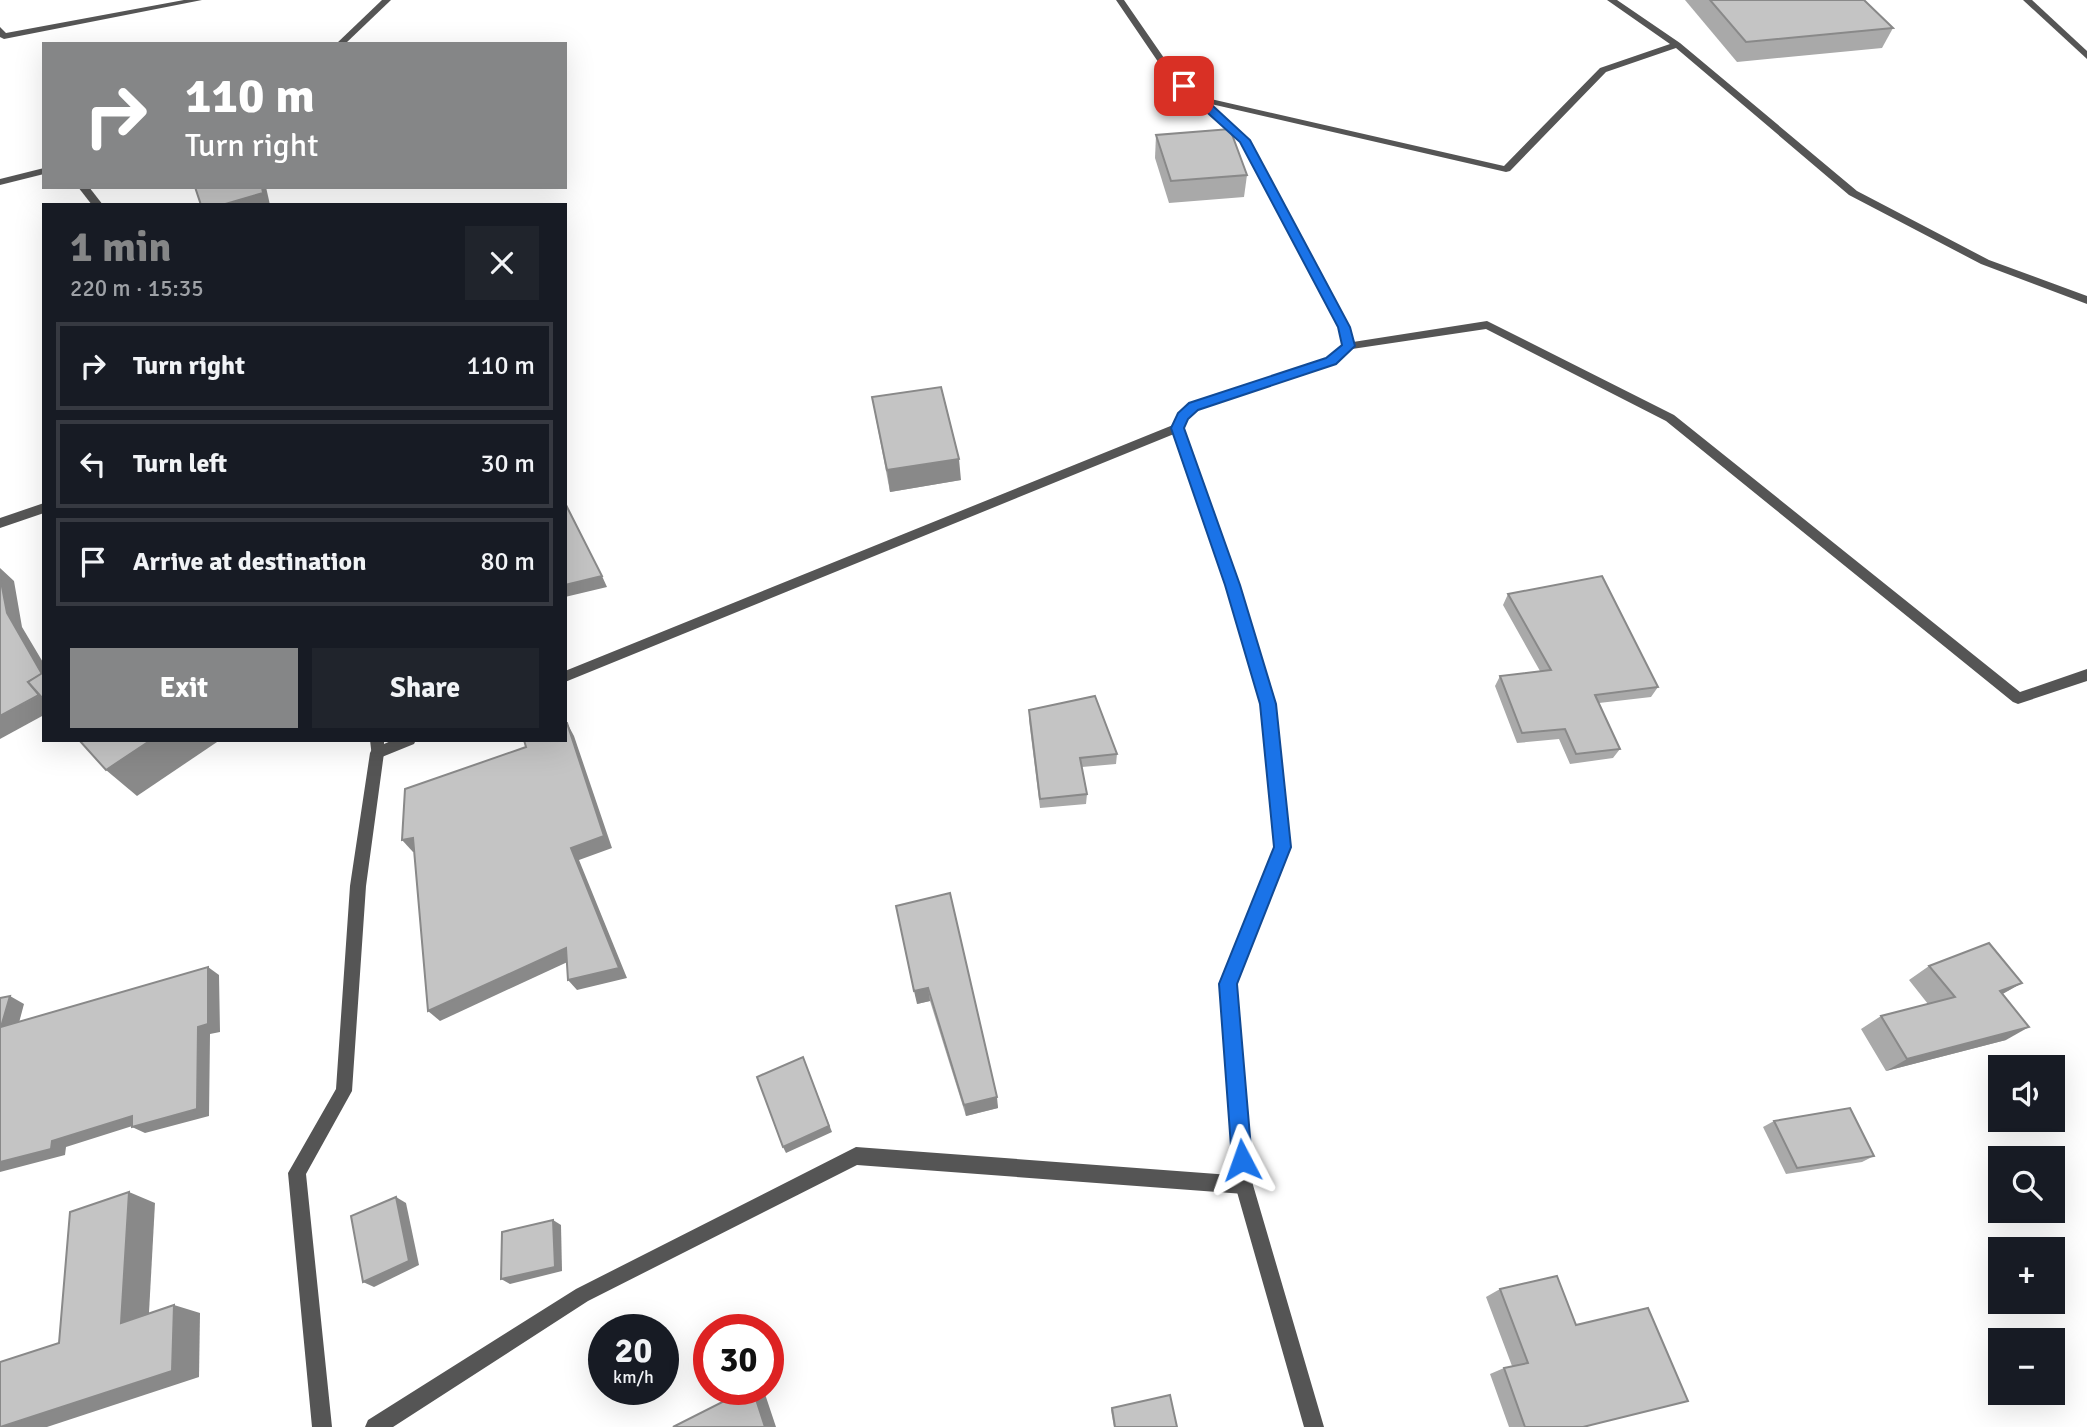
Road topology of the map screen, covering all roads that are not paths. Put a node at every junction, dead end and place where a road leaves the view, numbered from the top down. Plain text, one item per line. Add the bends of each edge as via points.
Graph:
1 (198, 0) edge
2 (387, 0) edge
3 (1121, 0) edge
4 (1611, 0) edge
5 (2027, 0) edge
6 (0, 30) edge
7 (342, 42) edge
8 (1677, 45) junction
9 (2087, 57) edge
10 (1198, 98) junction
11 (42, 172) edge
12 (0, 183) edge
13 (85, 189) edge
14 (96, 203) edge
15 (2087, 300) edge
16 (1349, 346) junction
17 (1178, 428) junction
18 (42, 509) edge
19 (0, 523) edge
20 (2087, 675) edge
21 (567, 676) edge
22 (400, 742) edge
23 (377, 747) edge
24 (1244, 1185) junction
25 (322, 1427) edge
26 (375, 1427) edge
27 (1314, 1427) edge

1 - 6 street via 4,36
2 - 7 street
3 - 10 street via 1170,73
4 - 8 street
5 - 9 street
8 - 10 street via 1603,70 1506,169
8 - 15 street via 1853,193 1985,262
10 - 16 street via 1245,140 1344,327
11 - 12 street
13 - 14 street
16 - 17 street via 1331,361 1194,407 1182,416
16 - 20 street via 1487,325 1670,418 2018,698
17 - 21 street
17 - 24 street via 1233,585 1268,704 1283,847 1228,984
18 - 19 street
22 - 23 street
23 - 25 street via 358,886 344,1091 297,1173
24 - 26 street via 856,1156 582,1295
24 - 27 street

